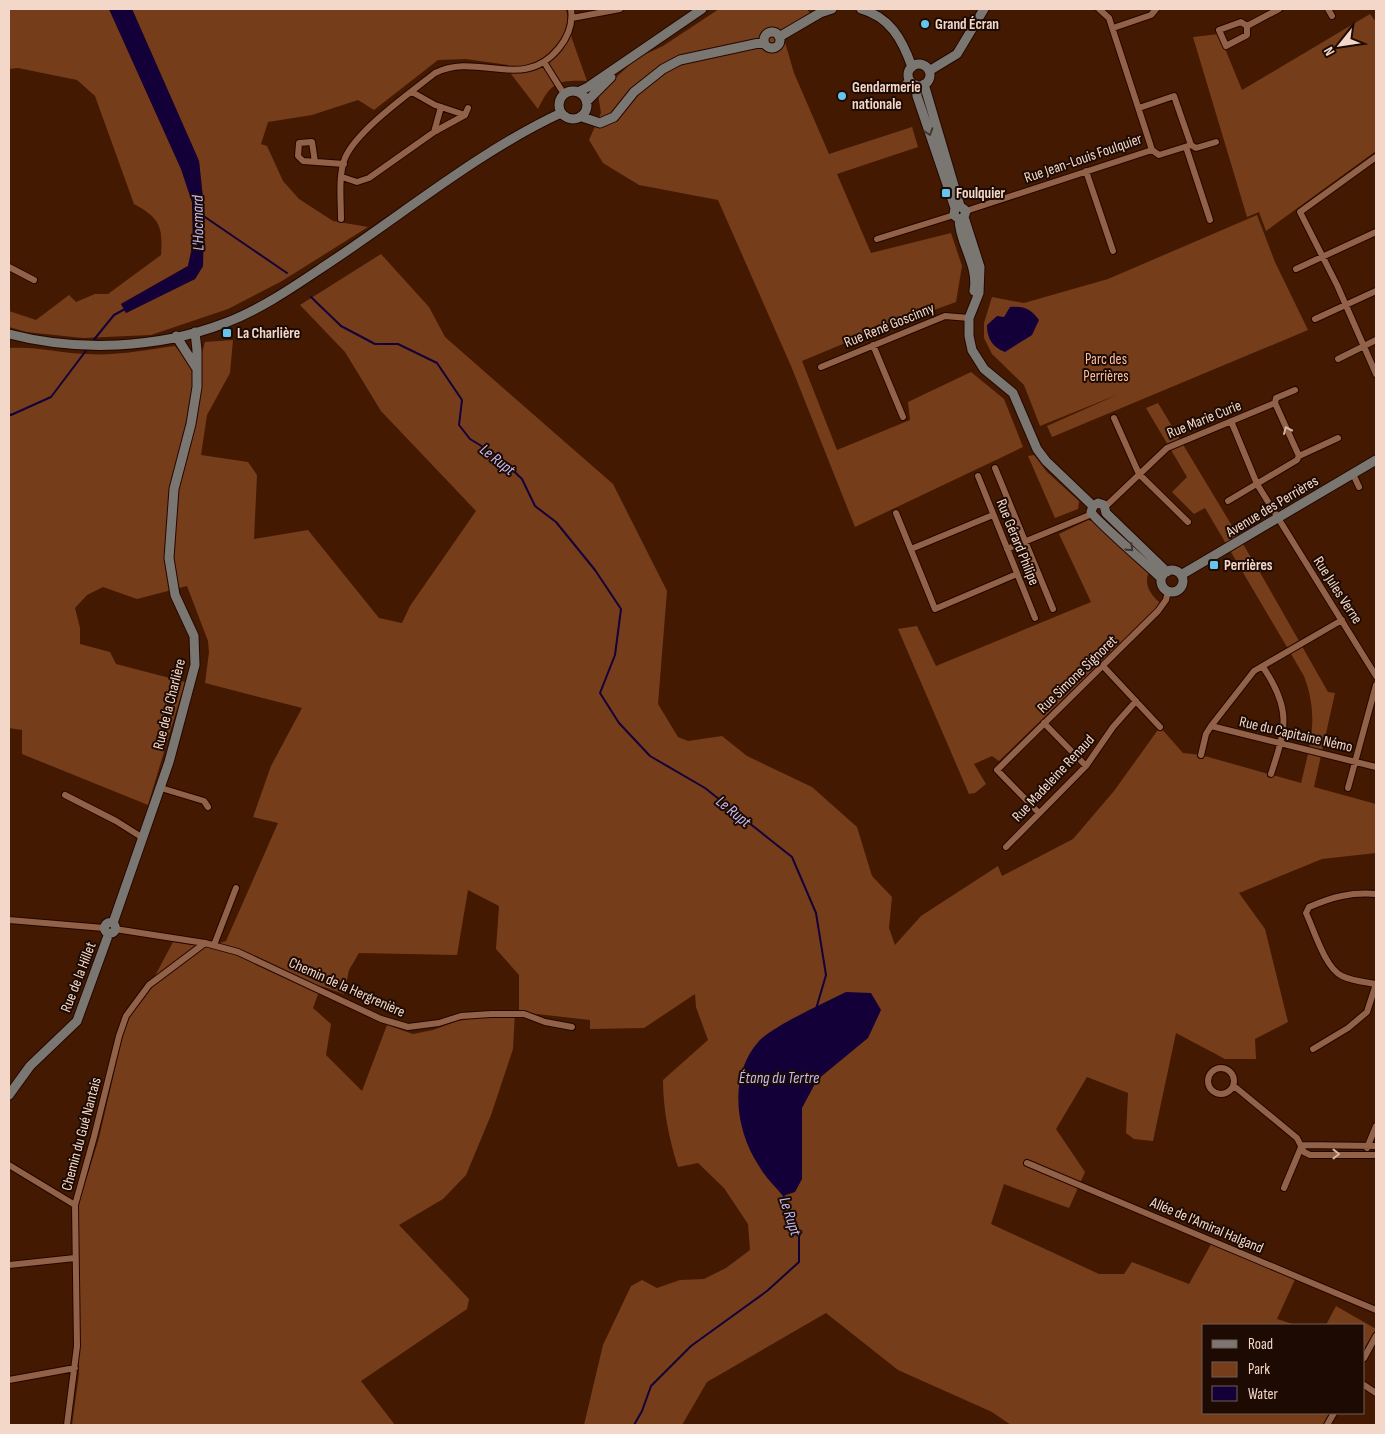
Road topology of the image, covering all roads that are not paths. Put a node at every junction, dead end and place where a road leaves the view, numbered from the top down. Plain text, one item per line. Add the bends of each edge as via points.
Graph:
1 (571, 9) edge
2 (620, 9) edge
3 (702, 9) edge
4 (832, 9) edge
5 (861, 9) edge
6 (984, 9) edge
7 (1099, 9) edge
8 (1156, 9) edge
9 (1279, 9) edge
10 (1328, 9) edge
11 (1332, 16) dead end
12 (572, 18) junction
13 (1247, 26) junction
14 (1113, 28) junction
15 (634, 55) junction
16 (544, 62) junction
17 (912, 67) junction
18 (929, 71) junction
19 (916, 83) junction
20 (902, 87) dead end
21 (412, 92) junction
22 (578, 92) junction
23 (564, 94) junction
24 (587, 101) junction
25 (441, 106) junction
26 (468, 108) dead end
27 (1139, 108) junction
28 (561, 113) junction
29 (465, 115) junction
30 (582, 117) junction
31 (434, 132) junction
32 (1216, 142) dead end
33 (1188, 146) junction
34 (1152, 150) junction
35 (1376, 157) edge
36 (315, 162) dead end
37 (344, 164) junction
38 (1086, 171) junction
39 (342, 177) junction
40 (960, 213) junction
41 (341, 219) dead end
42 (1210, 220) dead end
43 (1376, 232) edge
44 (877, 239) dead end
45 (1113, 251) dead end
46 (1322, 257) junction
47 (9, 267) edge
48 (1296, 270) dead end
49 (34, 280) dead end
50 (1376, 291) edge
51 (1346, 304) junction
52 (968, 318) junction
53 (1315, 319) dead end
54 (194, 332) junction
55 (9, 334) edge
56 (176, 336) junction
57 (1376, 340) edge
58 (874, 345) junction
59 (1364, 347) junction
60 (1338, 359) dead end
61 (821, 367) dead end
62 (197, 369) junction
63 (1376, 374) edge
64 (1295, 390) dead end
65 (1275, 403) junction
66 (903, 417) dead end
67 (1114, 418) dead end
68 (1231, 422) junction
69 (1338, 438) dead end
70 (1299, 456) junction
71 (1376, 460) edge
72 (995, 468) dead end
73 (1138, 474) junction
74 (1353, 474) junction
75 (978, 476) dead end
76 (1258, 484) junction
77 (1359, 487) dead end
78 (1228, 501) dead end
79 (1106, 510) junction
80 (896, 513) dead end
81 (1094, 513) junction
82 (993, 515) junction
83 (1278, 518) junction
84 (1188, 522) dead end
85 (1025, 542) junction
86 (911, 549) junction
87 (1007, 549) junction
88 (1017, 574) junction
89 (1164, 575) junction
90 (1181, 575) junction
91 (1168, 591) junction
92 (1053, 609) dead end
93 (1035, 618) dead end
94 (1342, 620) junction
95 (1103, 666) junction
96 (1263, 667) junction
97 (1376, 676) edge
98 (1376, 687) edge
99 (1136, 701) junction
100 (1044, 723) junction
101 (1211, 726) junction
102 (1160, 727) dead end
103 (1281, 742) junction
104 (1201, 755) dead end
105 (1355, 761) junction
106 (1086, 766) junction
107 (1376, 767) edge
108 (1271, 774) dead end
109 (161, 788) junction
110 (1348, 788) dead end
111 (65, 795) dead end
112 (208, 807) dead end
113 (1038, 813) junction
114 (143, 838) junction
115 (1006, 847) dead end
116 (236, 888) dead end
117 (1376, 894) edge
118 (9, 920) edge
119 (110, 928) junction
120 (205, 943) junction
121 (214, 945) junction
122 (1376, 984) edge
123 (572, 1027) dead end
124 (1313, 1049) dead end
125 (1234, 1086) junction
126 (9, 1095) edge
127 (1376, 1126) edge
128 (1302, 1145) junction
129 (1367, 1146) junction
130 (1376, 1146) edge
131 (1367, 1154) junction
132 (1376, 1155) edge
133 (1027, 1163) dead end
134 (9, 1165) edge
135 (1284, 1188) dead end
136 (74, 1205) junction
137 (75, 1258) junction
138 (9, 1265) edge
139 (1376, 1310) edge
140 (1376, 1336) edge
141 (1365, 1356) edge
142 (75, 1368) junction
143 (9, 1380) edge
144 (1365, 1386) edge
145 (1376, 1393) edge
146 (1333, 1414) edge
147 (67, 1425) edge
148 (1327, 1425) edge

1 - 12 street
2 - 12 street
3 - 15 street
4 - 30 street via 779,37 770,32 764,42 680,60 634,92 614,117 600,122
5 - 17 street via 880,16 897,33
6 - 18 street via 957,54
7 - 14 street, Rue Jean-Louis Foulquier via 1110,18
8 - 14 street via 1151,15
9 - 13 street
10 - 11 street
12 - 16 street via 566,40
13 - 13 street via 1241,22 1220,30 1226,46 1247,35
14 - 27 street, Rue Jean-Louis Foulquier
15 - 22 street
15 - 24 street
16 - 21 street via 519,71 456,65 435,73
16 - 23 street
17 - 18 street via 921,64
17 - 19 street via 908,75
18 - 19 street via 930,76
19 - 20 street
19 - 40 street via 917,96
21 - 25 street
21 - 37 street via 353,144
22 - 23 street
22 - 24 street
23 - 28 street via 559,101
24 - 30 street via 587,110
25 - 29 street
25 - 31 street
26 - 29 street
27 - 33 street via 1174,96
27 - 34 street, Rue Jean-Louis Foulquier
28 - 30 street via 568,119
28 - 54 street via 537,124 482,159 280,295 223,324
29 - 31 street
31 - 39 street via 369,178 357,182
32 - 33 street via 1196,148
33 - 34 street via 1159,155
33 - 42 street
34 - 38 street, Rue Jean-Louis Foulquier
35 - 46 street via 1300,212
36 - 37 street
37 - 39 street
38 - 40 street, Rue Jean-Louis Foulquier
38 - 45 street
39 - 41 street
40 - 44 street, Rue Jean-Louis Foulquier
40 - 52 street via 980,267 979,293
43 - 46 street
46 - 48 street
46 - 51 street
47 - 49 street
50 - 51 street
51 - 53 street
51 - 59 street
52 - 58 street, Rue René Goscinny via 945,316
52 - 81 street via 968,336 975,357 990,375 1013,392 1037,449
54 - 56 street
54 - 62 street, Rue de la Charlière
55 - 56 street via 92,346 132,344
56 - 62 street
57 - 59 street
58 - 61 street, Rue René Goscinny
58 - 66 street
59 - 60 street
59 - 63 street
62 - 109 street, Rue de la Charlière via 191,424 174,488 169,558 175,595 194,636 195,665
64 - 65 street, Rue Marie Curie via 1276,398
65 - 68 street, Rue Marie Curie
70 -> 65 street
67 - 73 street
68 - 73 street, Rue Marie Curie via 1167,448
68 - 76 street, Rue Jules Verne
69 - 70 street
70 - 76 street
71 - 74 street, Avenue des Perrières
72 - 85 street
73 - 79 street, Rue Marie Curie
73 - 84 street
74 - 77 street
74 - 83 street, Avenue des Perrières
75 - 82 street, Rue Gérard Philipe
76 - 78 street
76 - 83 street, Rue Jules Verne
79 - 81 street via 1103,518
79 - 81 street via 1101,504
79 - 89 street
80 - 86 street
81 - 85 street
81 -> 89 street
82 - 86 street
82 - 87 street, Rue Gérard Philipe
83 - 90 street, Avenue des Perrières
83 - 94 street, Rue Jules Verne
85 - 87 street
85 - 92 street
86 - 88 street via 935,609
87 - 88 street, Rue Gérard Philipe
88 - 93 street, Rue Gérard Philipe
89 - 90 street via 1174,571
89 - 91 street via 1162,586
90 - 91 street via 1181,586 1176,591
91 - 95 street, Rue Simone Signoret via 1158,611
94 - 96 street
94 - 97 street, Rue Jules Verne
95 - 99 street
95 - 100 street, Rue Simone Signoret
96 - 101 street via 1254,671
96 - 103 street via 1283,708
98 - 105 street
99 - 102 street
99 - 106 street, Rue Madeleine Renaud
100 - 106 street
100 - 113 street, Rue Simone Signoret via 997,770
101 - 103 street, Rue du Capitaine Némo
101 - 104 street
103 - 105 street, Rue du Capitaine Némo
103 - 108 street
105 - 107 street, Rue du Capitaine Némo
105 - 110 street
106 - 113 street, Rue Madeleine Renaud
109 - 112 street via 204,801
109 - 114 street, Rue de la Charlière
111 - 114 street
113 - 115 street, Rue Madeleine Renaud
114 - 119 street, Rue de la Charlière
116 - 121 street
117 - 122 street via 1332,896 1309,907 1306,913 1335,972
118 - 119 street, Chemin de la Hergrenière
119 - 120 street, Chemin de la Hergrenière
119 - 126 street, Rue de la Hillet via 77,1021 30,1066
120 - 121 street, Chemin de la Hergrenière
120 - 136 street, Chemin du Gué Nantais via 148,986 126,1016
121 - 123 street, Chemin de la Hergrenière via 253,958 381,1019 408,1028 461,1016 491,1014 524,1014
122 - 124 street via 1366,1012 1348,1028
125 - 125 street via 1234,1077 1225,1069 1216,1069 1209,1079 1210,1087 1220,1094
125 - 128 street
127 - 129 street
128 - 129 street
128 -> 131 street via 1304,1152 1310,1155
128 - 135 street
129 - 130 street
129 - 131 street
131 - 132 street
133 - 139 street, Allée de l'Amiral Halgand
134 - 136 street
136 - 137 street, Chemin du Gué Nantais
137 - 138 street
137 - 142 street, Chemin du Gué Nantais
140 - 141 street
142 - 143 street
142 - 147 street, Chemin du Gué Nantais
144 - 145 street
146 - 148 street

